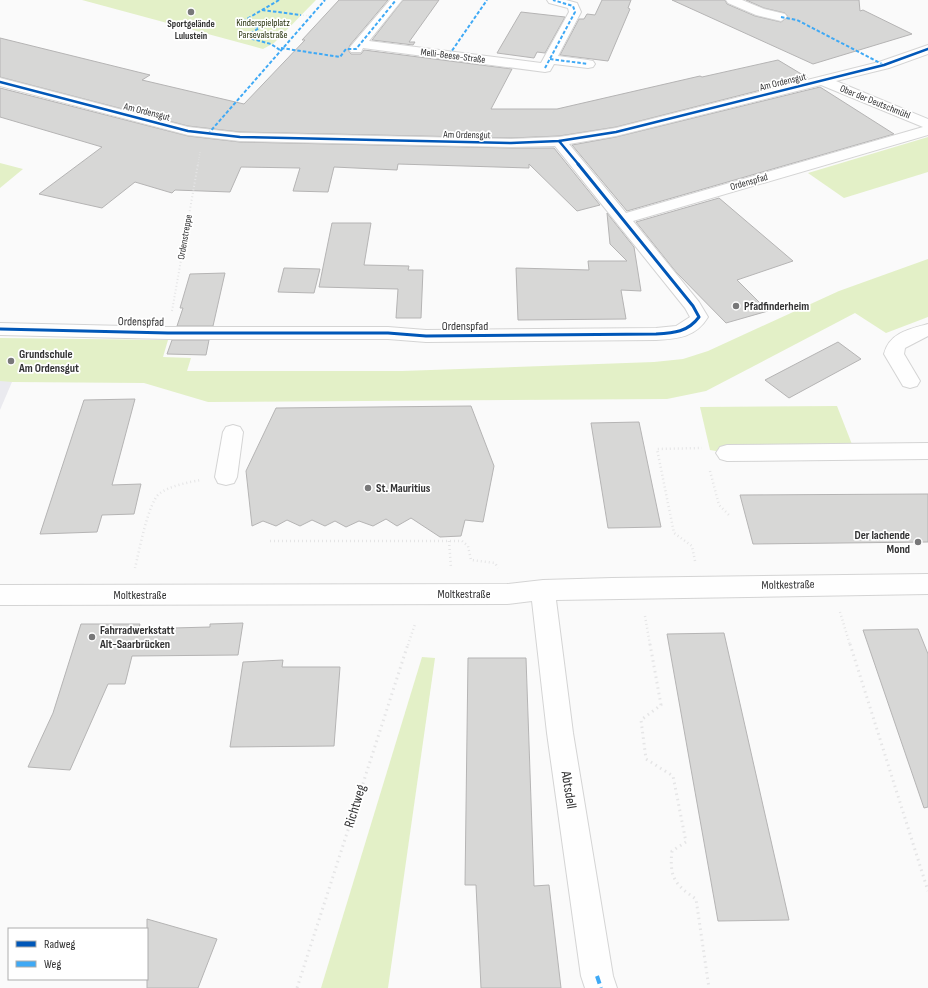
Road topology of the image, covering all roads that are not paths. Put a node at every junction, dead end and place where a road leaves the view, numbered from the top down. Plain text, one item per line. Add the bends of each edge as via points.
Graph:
1 (396, 0) edge
2 (553, 0) edge
3 (732, 0) edge
4 (781, 17) dead end
5 (928, 49) edge
6 (548, 63) junction
7 (588, 64) dead end
8 (821, 80) junction
9 (0, 82) edge
10 (928, 124) edge
11 (928, 130) edge
12 (559, 141) junction
13 (852, 152) joint
14 (624, 219) junction
15 (0, 329) edge
16 (928, 330) edge
17 (910, 381) dead end
18 (233, 432) dead end
19 (928, 451) edge
20 (727, 453) road end
21 (226, 477) road end
22 (928, 584) edge
23 (543, 590) junction
24 (0, 595) edge
25 (601, 988) edge

1 - 6 street, Melli-Beese-Straße via 358,46
2 - 6 street via 573,6 575,12
3 - 4 street via 760,12
5 - 8 street, Am Ordensgut via 904,59
6 - 7 street, Melli-Beese-Straße
8 - 10 street, Ober der Deutschmühl
8 - 12 street, Am Ordensgut via 616,132
9 - 12 street, Am Ordensgut via 208,134 458,142
11 - 13 street, Ober der Deutschmühl
12 - 14 street, Ordenspfad
13 - 14 street, Ordenspfad
14 - 15 street, Ordenspfad via 693,306 698,317 693,326 679,332 656,334 426,336 388,333 168,333
16 - 17 street via 896,345 894,354
18 - 21 street
19 - 20 street
22 - 23 street, Moltkestraße
23 - 24 street, Moltkestraße via 507,594
23 - 25 street, Abtsdell via 560,733 597,976

